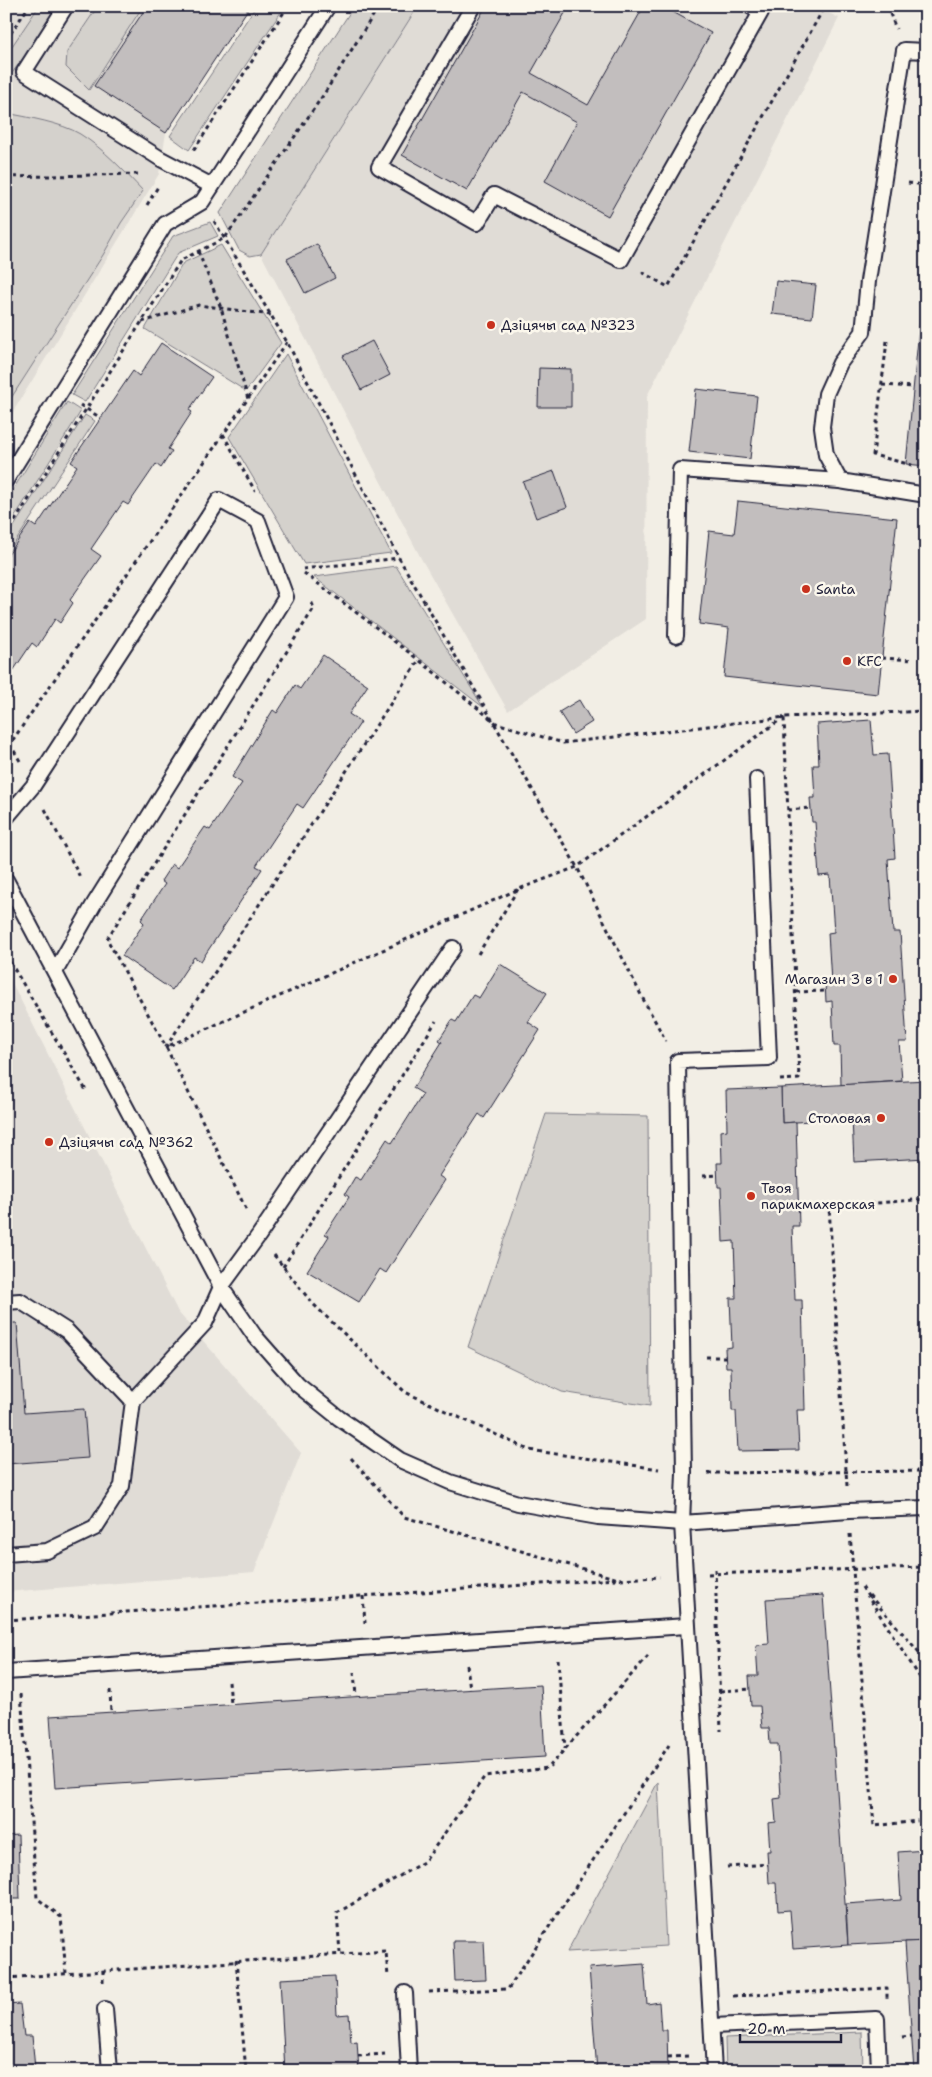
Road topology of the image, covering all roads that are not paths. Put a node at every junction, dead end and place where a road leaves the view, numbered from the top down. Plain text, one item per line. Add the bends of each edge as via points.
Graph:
1 (66, 6) edge
2 (328, 6) edge
3 (473, 6) edge
4 (750, 6) edge
5 (926, 51) edge
6 (212, 186) junction
7 (6, 480) edge
8 (840, 481) junction
9 (926, 495) edge
10 (676, 636) dead end
11 (756, 779) dead end
12 (6, 818) edge
13 (6, 880) edge
14 (453, 948) dead end
15 (55, 972) junction
16 (221, 1287) junction
17 (6, 1302) edge
18 (133, 1401) junction
19 (926, 1508) edge
20 (682, 1523) junction
21 (6, 1554) edge
22 (686, 1626) junction
23 (13, 1671) edge
24 (405, 1993) dead end
25 (105, 2009) dead end
26 (712, 2026) junction
27 (110, 2071) edge
28 (410, 2071) edge
29 (714, 2071) edge
30 (879, 2071) edge

1 - 6 lane via 24,72
2 - 6 lane
3 - 4 lane via 379,167 477,223 494,195 621,260 761,12
5 - 8 lane via 904,50 862,332 840,363 826,394 822,427 826,455
6 - 7 lane via 202,202 165,224
8 - 9 lane
8 - 10 lane via 680,470
11 - 20 lane via 769,1058 678,1061
12 - 15 lane via 33,786 219,500 258,521 286,597
13 - 15 lane
14 - 16 lane
15 - 16 lane
16 - 18 lane via 206,1323
16 - 20 lane via 254,1335 298,1385 400,1460 450,1482 518,1503 598,1518
17 - 18 lane via 20,1300 67,1331
18 - 21 lane via 122,1486 95,1528 47,1551
19 - 20 lane
20 - 22 lane
22 - 23 lane
22 - 26 lane
24 - 28 lane
25 - 27 lane
26 - 29 lane
26 - 30 lane via 877,2019

